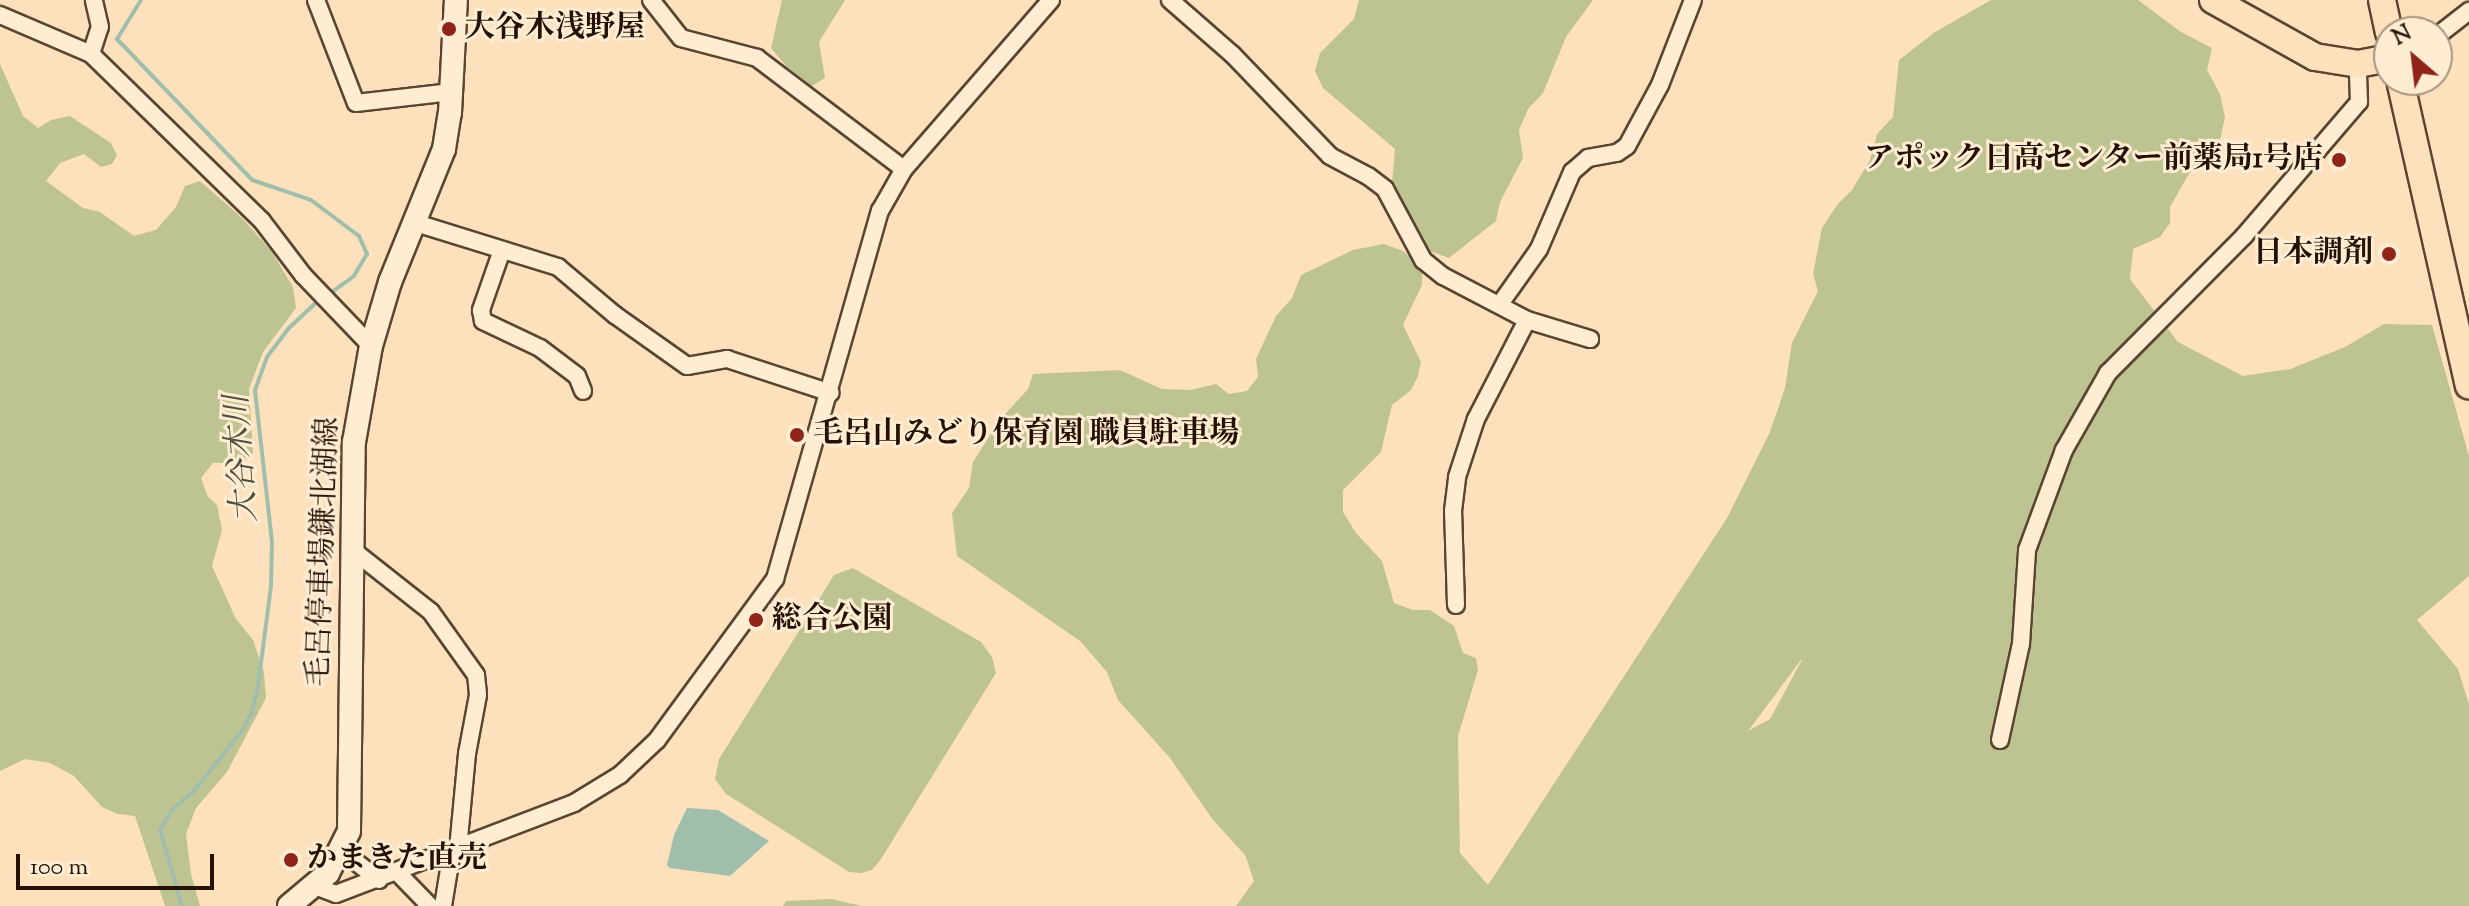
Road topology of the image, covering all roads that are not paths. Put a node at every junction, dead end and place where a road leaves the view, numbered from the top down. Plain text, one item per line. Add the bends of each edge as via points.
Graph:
1 (94, 0) edge
2 (316, 0) edge
3 (456, 0) edge
4 (651, 0) edge
5 (1051, 0) edge
6 (1170, 0) edge
7 (1693, 0) edge
8 (2213, 0) edge
9 (2469, 11) edge
10 (0, 15) edge
11 (2453, 24) edge
12 (91, 54) junction
13 (2373, 61) edge
14 (2358, 64) junction
15 (451, 92) junction
16 (2404, 96) edge
17 (904, 169) junction
18 (416, 223) junction
19 (502, 250) junction
20 (1500, 304) junction
21 (1527, 320) junction
22 (1590, 339) dead end
23 (371, 346) junction
24 (2469, 385) edge
25 (583, 391) dead end
26 (831, 393) junction
27 (350, 548) junction
28 (1456, 605) dead end
29 (2000, 740) dead end
30 (455, 850) junction
31 (342, 851) junction
32 (397, 872) junction
33 (379, 880) junction
34 (315, 886) junction
35 (289, 906) edge
36 (430, 906) edge
37 (443, 906) edge

1 - 12 street via 100,27
2 - 15 street via 356,103
3 - 15 main road, 毛呂停車場鎌北湖線
4 - 17 street via 681,38 757,58
5 - 17 street
6 - 20 street via 1232,54 1320,148 1385,189 1423,260
7 - 20 street via 1660,85 1627,146 1588,158 1572,172 1539,249
8 - 14 main road via 2315,57
9 - 11 street
10 - 12 street
12 - 23 street via 262,221
13 - 14 main road
14 - 29 street via 2359,102 2244,236 2108,373 2064,450 2027,550 2021,644
15 - 18 main road, 毛呂停車場鎌北湖線 via 444,149
16 - 24 main road
17 - 26 street via 871,236
18 - 19 street
18 - 23 main road, 毛呂停車場鎌北湖線 via 390,282
19 - 25 street via 481,310 483,321 540,348 577,376
19 - 26 street via 571,275 615,315 687,366 727,359
20 - 21 street
21 - 22 street
21 - 28 street via 1476,419 1457,477
23 - 27 main road, 毛呂停車場鎌北湖線 via 354,442
26 - 30 street via 775,579 657,740 596,792
27 - 30 street via 431,612 476,675 478,695
27 - 31 main road, 毛呂停車場鎌北湖線 via 349,831
30 - 32 street
30 - 37 street
31 - 33 street
31 - 34 main road, 毛呂停車場鎌北湖線
32 - 33 street
32 - 36 street
33 - 34 street via 336,894
34 - 35 main road, 毛呂停車場鎌北湖線

